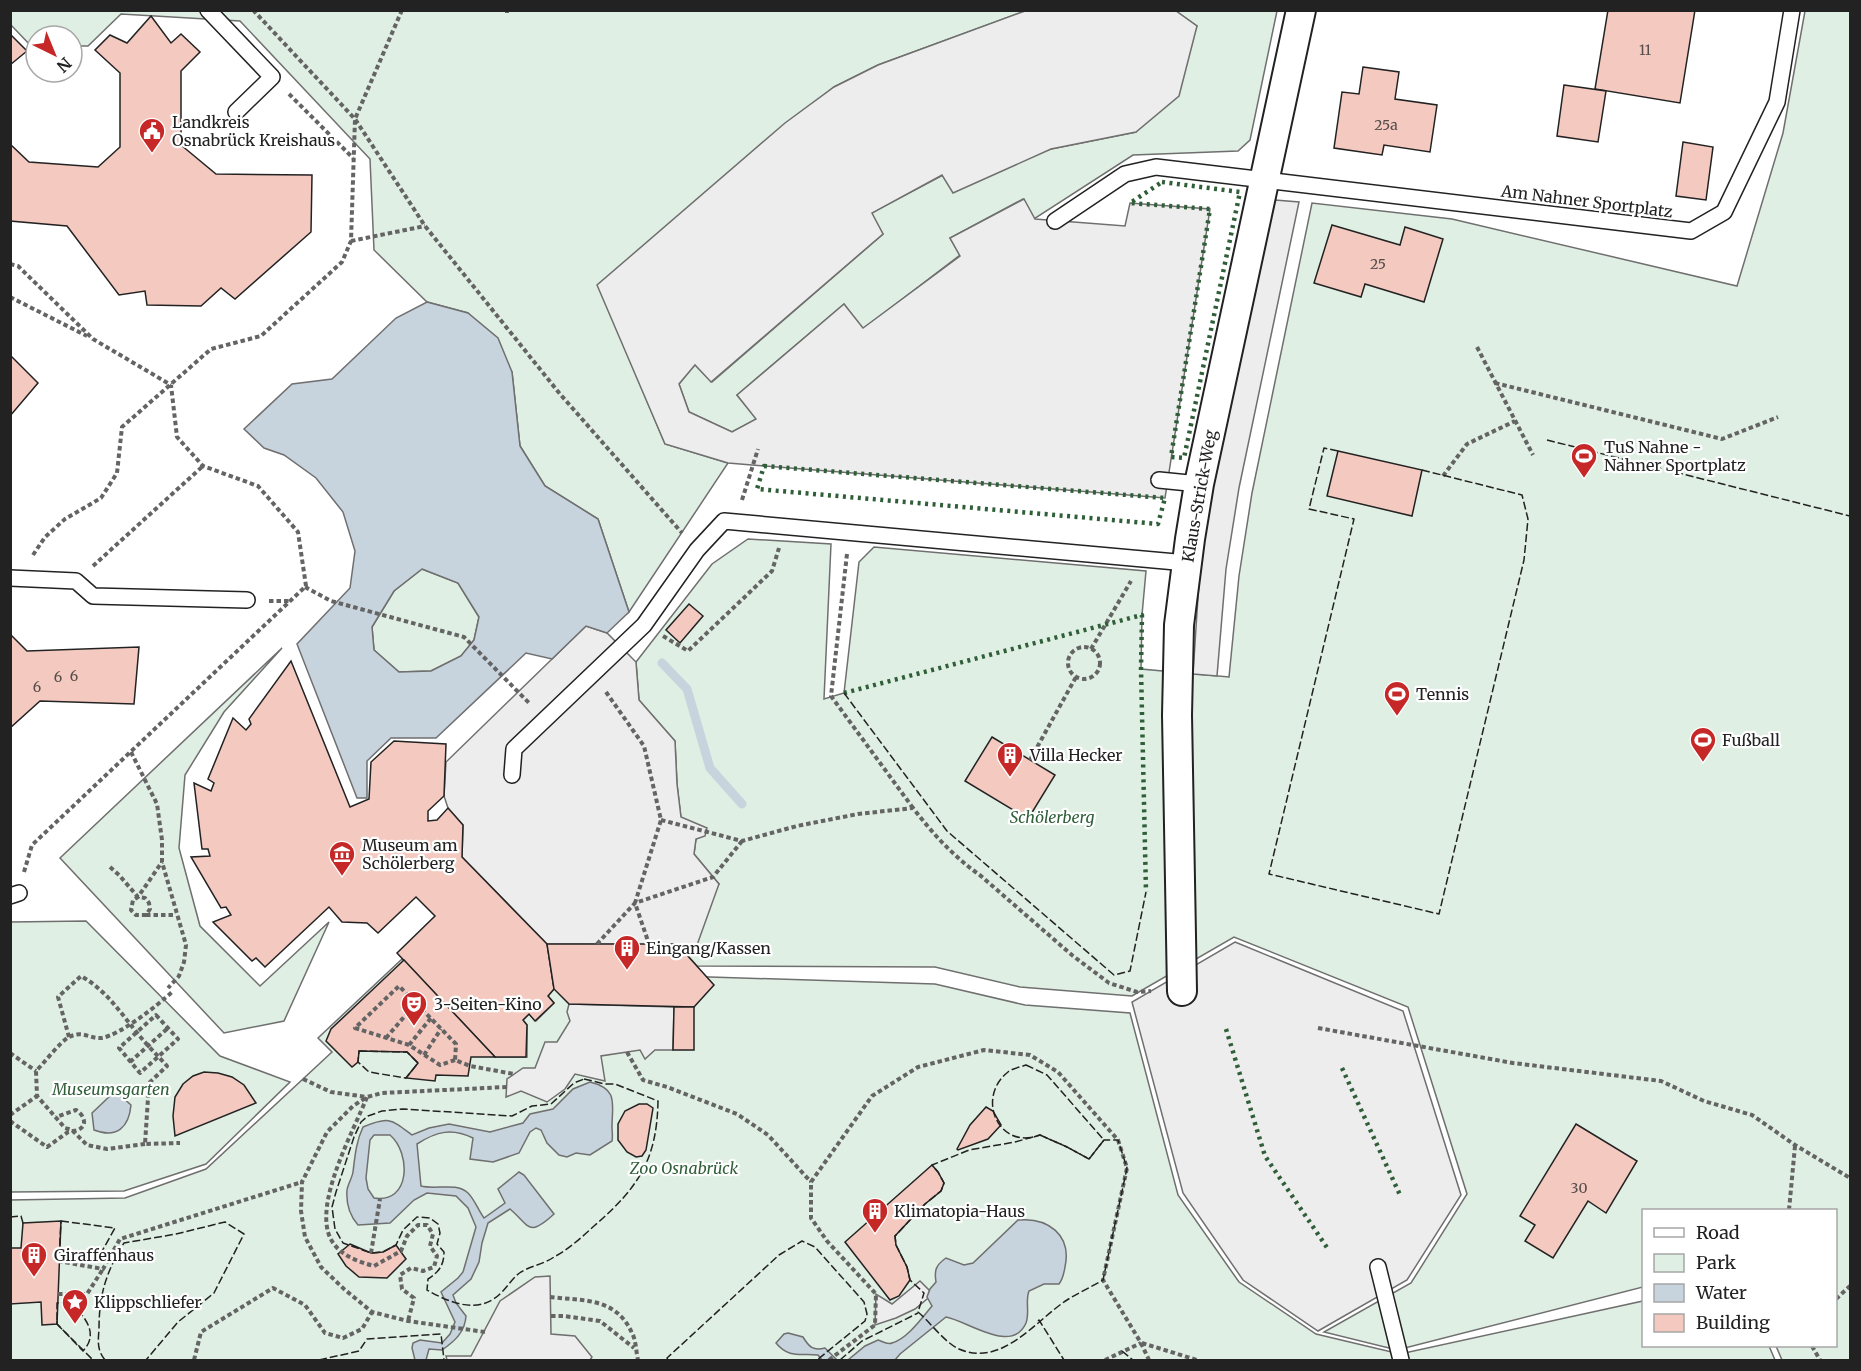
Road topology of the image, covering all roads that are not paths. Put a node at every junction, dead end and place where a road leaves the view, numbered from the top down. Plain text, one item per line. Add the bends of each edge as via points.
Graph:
1 (208, 10) edge
2 (1301, 10) edge
3 (1792, 10) edge
4 (236, 112) dead end
5 (1265, 181) junction
6 (1055, 221) dead end
7 (1159, 480) dead end
8 (1199, 484) junction
9 (1187, 564) junction
10 (14, 578) edge
11 (247, 600) dead end
12 (512, 775) dead end
13 (1182, 991) dead end
14 (1378, 1267) dead end
15 (1401, 1360) edge

1 - 4 lane via 272,77
2 - 5 street, Klaus-Strick-Weg
3 - 5 lane, Am Nahner Sportplatz via 1777,102 1724,212 1691,231
5 - 6 lane, Am Nahner Sportplatz via 1156,167 1125,174
5 - 8 street, Klaus-Strick-Weg
7 - 8 lane
8 - 9 street, Klaus-Strick-Weg
9 - 12 lane via 724,521 697,550 644,626 514,749
9 - 13 street, Klaus-Strick-Weg via 1179,625 1177,715
10 - 11 lane via 76,581 93,596
14 - 15 lane

